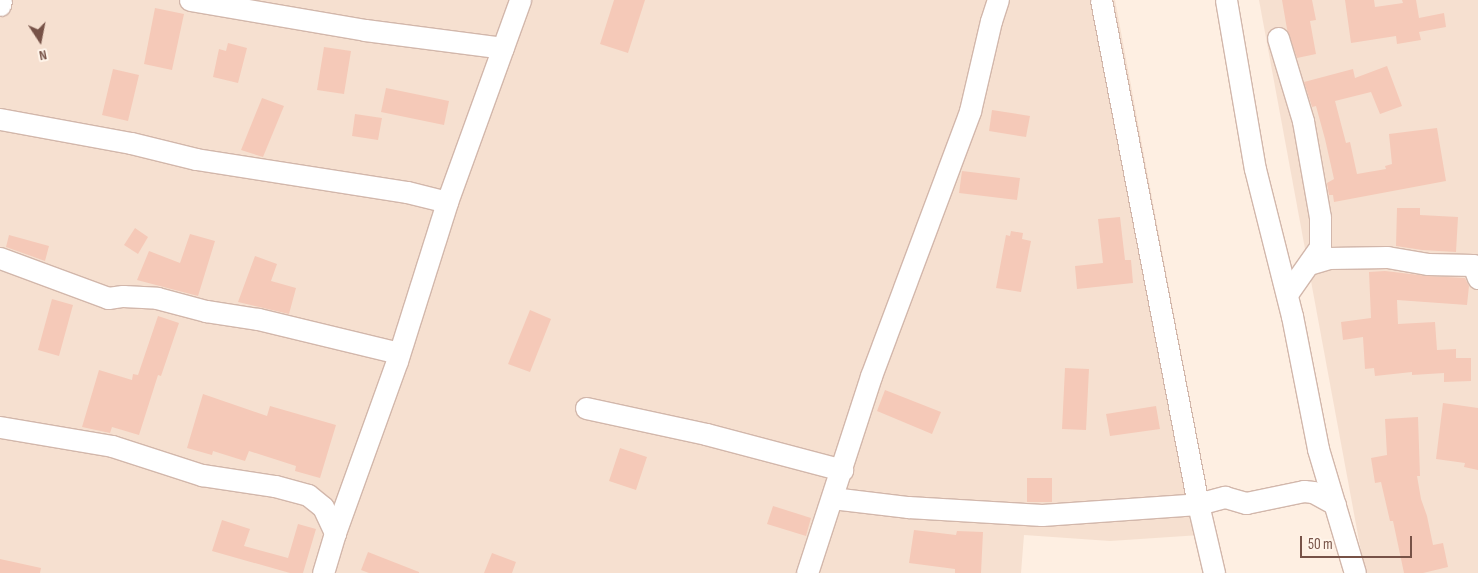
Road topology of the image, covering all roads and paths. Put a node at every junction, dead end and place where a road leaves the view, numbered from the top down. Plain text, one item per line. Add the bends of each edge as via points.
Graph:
1 (1, 0) edge
2 (190, 0) edge
3 (520, 0) edge
4 (998, 0) edge
5 (1101, 0) edge
6 (1226, 0) edge
7 (0, 5) edge
8 (1278, 38) dead end
9 (503, 48) junction
10 (0, 119) edge
11 (447, 202) junction
12 (0, 258) edge
13 (1309, 264) junction
14 (1478, 278) edge
15 (1287, 294) junction
16 (399, 354) junction
17 (586, 408) dead end
18 (0, 427) edge
19 (842, 470) junction
20 (832, 498) junction
21 (1198, 504) junction
22 (1335, 504) junction
23 (335, 533) junction
24 (323, 573) edge
25 (806, 573) edge
26 (1214, 573) edge
27 (1355, 573) edge

1 - 7 street
2 - 9 street via 365,30
3 - 9 street
4 - 19 street via 970,111 871,376
5 - 21 street
6 - 15 street via 1255,169
8 - 13 street via 1303,122 1320,217 1320,247
9 - 11 street
10 - 11 street via 131,143 196,160 407,192
11 - 16 street
12 - 16 street via 108,298 157,298
13 - 14 street via 1329,258 1387,257 1428,264 1473,266
13 - 15 street
15 - 22 street via 1318,449
16 - 23 street
17 - 19 street via 706,434
18 - 23 street via 112,446 202,475 275,486 308,495 323,507
19 - 20 street
20 - 21 street via 908,507 1042,515
20 - 25 street
21 - 22 street via 1225,497 1246,503 1304,491 1313,492
21 - 26 street
22 - 27 street
23 - 24 street

